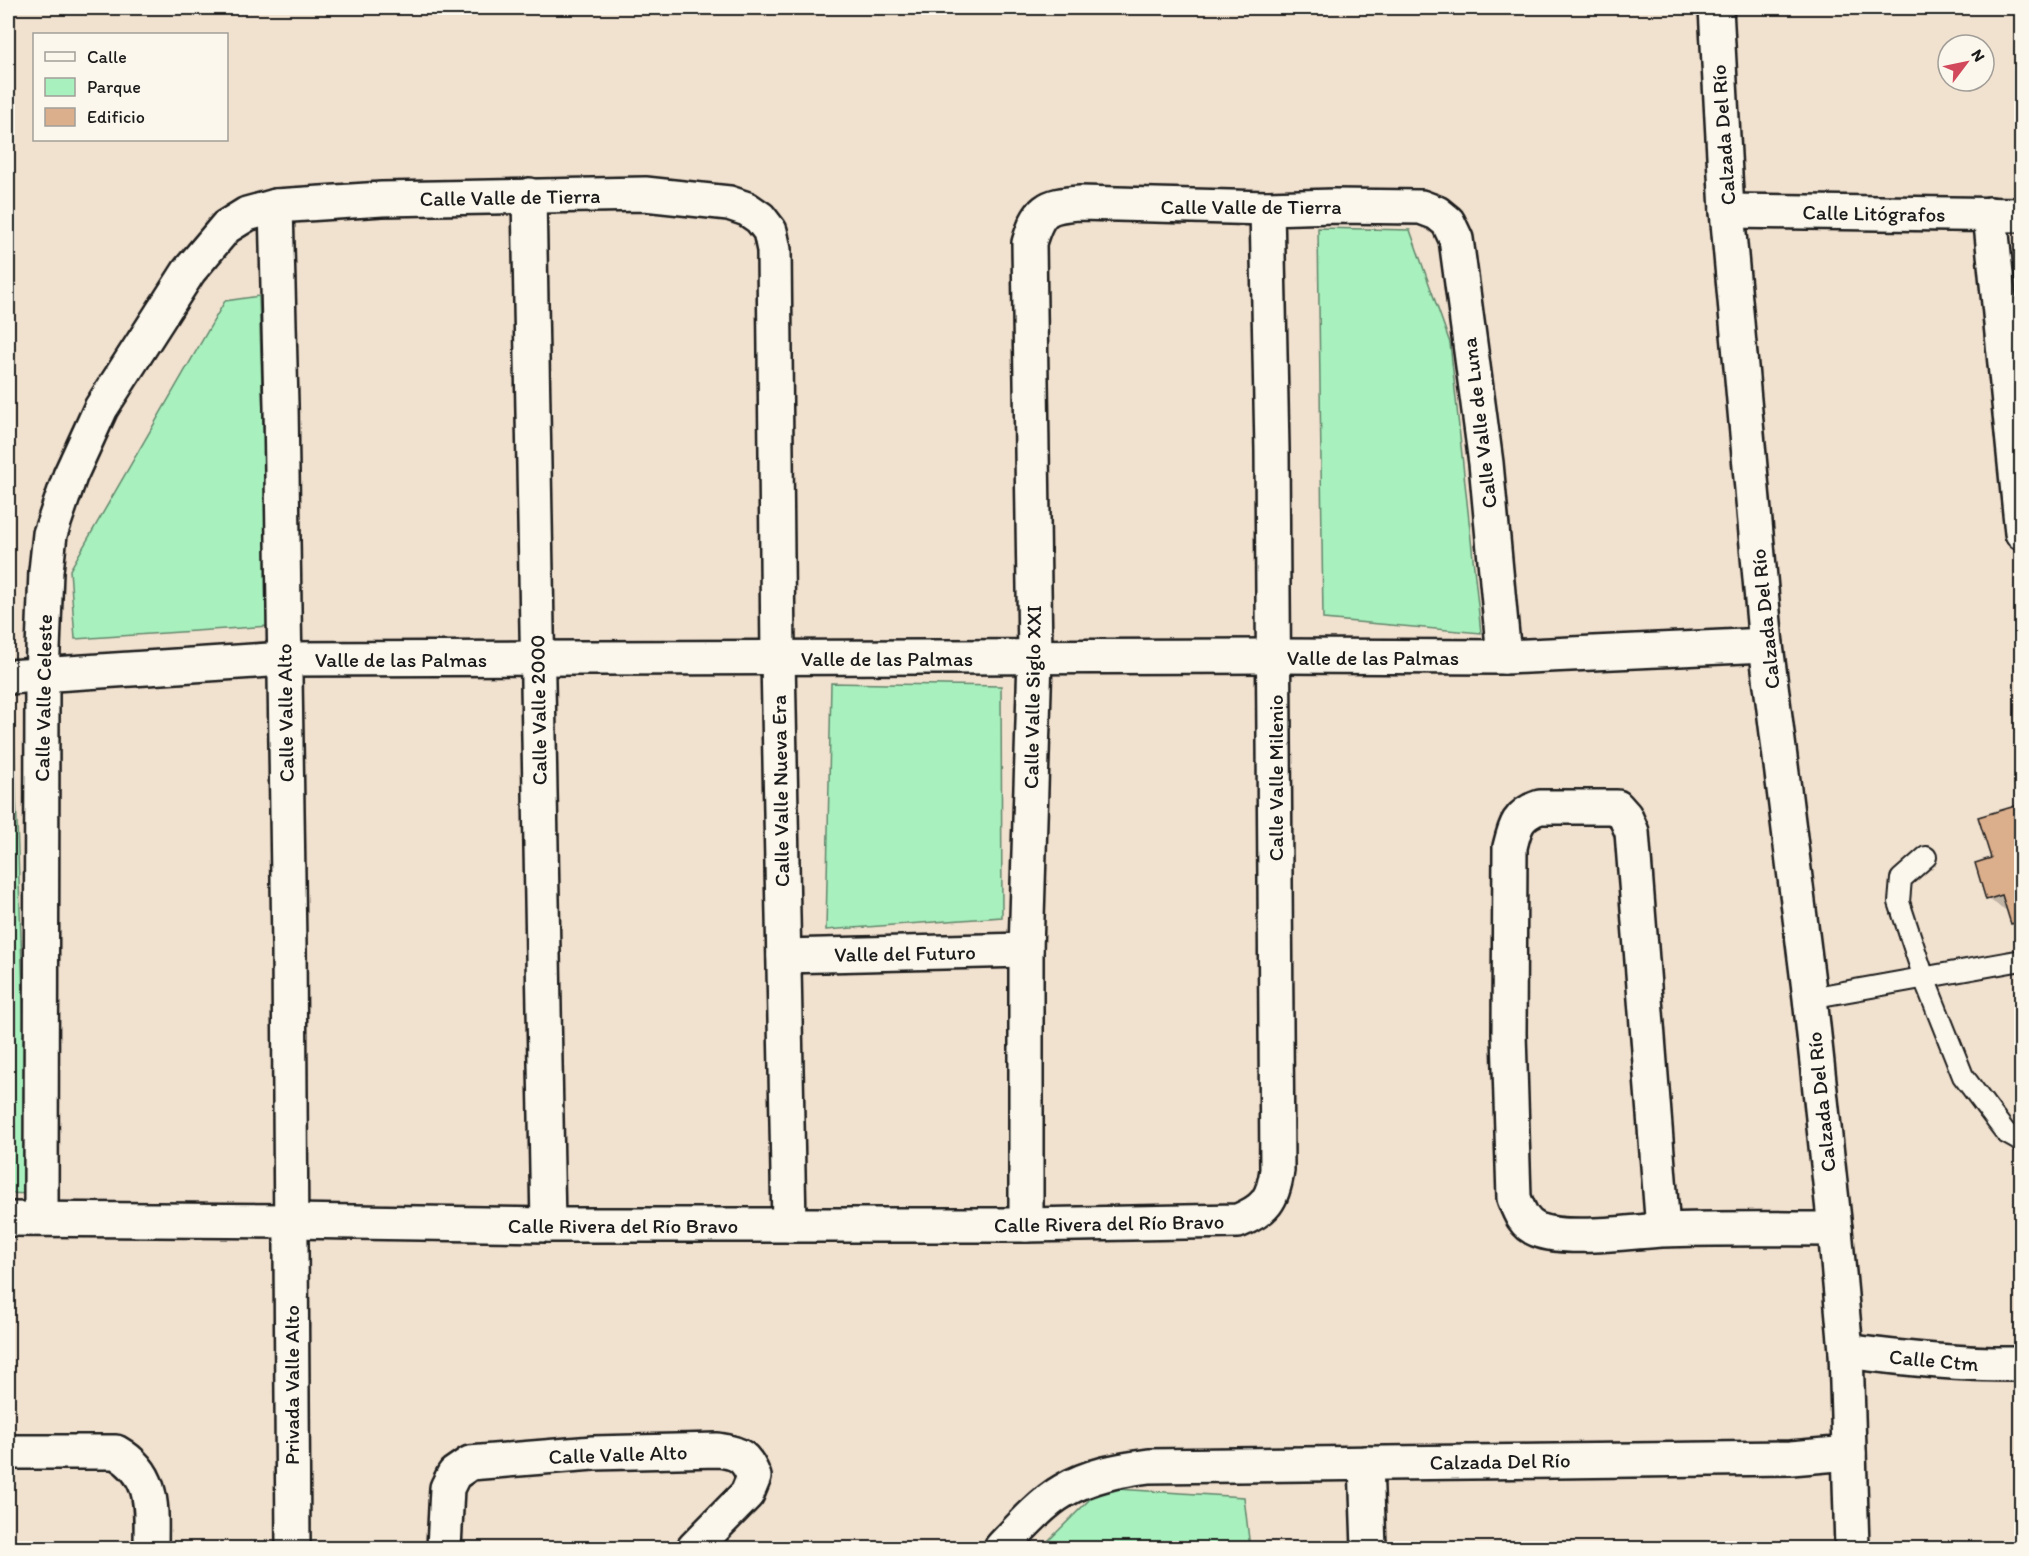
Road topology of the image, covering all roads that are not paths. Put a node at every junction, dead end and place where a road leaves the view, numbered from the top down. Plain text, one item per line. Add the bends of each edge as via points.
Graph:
1 (1716, 8) edge
2 (529, 195) junction
3 (1080, 203) joint
4 (276, 206) junction
5 (1421, 207) joint
6 (1268, 208) junction
7 (1727, 212) junction
8 (2006, 214) edge
9 (226, 227) joint
10 (774, 250) joint
11 (2022, 533) edge
12 (1766, 645) junction
13 (1274, 656) junction
14 (1035, 657) junction
15 (1504, 657) junction
16 (778, 658) junction
17 (284, 659) junction
18 (537, 659) junction
19 (42, 676) junction
20 (8, 677) edge
21 (1926, 857) dead end
22 (1026, 950) junction
23 (784, 956) junction
24 (2022, 960) edge
25 (1924, 978) junction
26 (1810, 998) junction
27 (2022, 1142) edge
28 (40, 1218) junction
29 (8, 1219) edge
30 (290, 1221) junction
31 (1238, 1221) joint
32 (548, 1225) junction
33 (789, 1225) junction
34 (1026, 1225) junction
35 (1835, 1229) junction
36 (1663, 1230) junction
37 (1846, 1351) junction
38 (2022, 1364) edge
39 (8, 1452) edge
40 (1849, 1453) junction
41 (1366, 1463) junction
42 (151, 1548) edge
43 (293, 1548) edge
44 (444, 1548) edge
45 (694, 1548) edge
46 (1001, 1548) edge
47 (1369, 1548) edge
48 (1852, 1548) edge

1 - 7 street, Calzada Del Río
2 - 4 street, Calle Valle de Tierra
2 - 10 street, Calle Valle de Tierra via 645,194 729,203 760,218 770,231
2 - 18 street, Calle Valle 2000
3 - 6 street, Calle Valle de Tierra
3 - 14 street, Calle Valle Siglo XXI via 1050,208 1038,217 1029,243
4 - 9 street, Calle Valle de Tierra via 247,214
4 - 17 street, Calle Valle Alto
5 - 6 street, Calle Valle de Tierra
5 - 15 street, Calle Valle de Luna via 1448,222 1456,238 1486,463
6 - 13 street, Calle Valle Milenio
7 - 8 street, Calle Litógrafos
7 - 12 street, Calzada Del Río
8 - 11 street
9 - 19 street, Calle Valle Celeste via 189,271 101,408 70,476 50,534
10 - 16 street, Calle Valle Nueva Era
12 - 15 street, Valle de las Palmas
12 - 26 street, Calzada Del Río
13 - 14 street, Valle de las Palmas
13 - 15 street, Valle de las Palmas
13 - 31 street, Calle Valle Milenio via 1277,1170 1268,1202
14 - 16 street, Valle de las Palmas
14 - 22 street, Calle Valle Siglo XXI
16 - 18 street, Valle de las Palmas
16 - 23 street, Calle Valle Nueva Era
17 - 18 street, Valle de las Palmas
17 - 19 street, Valle de las Palmas
17 - 30 street, Calle Valle Alto
18 - 32 street, Calle Valle 2000
19 - 20 street, Valle de las Palmas
19 - 28 street, Calle Valle Celeste
21 - 25 lane via 1900,879 1899,902
22 - 23 street, Valle del Futuro
22 - 34 street, Calle Valle Siglo XXI
23 - 33 street, Calle Valle Nueva Era
24 - 25 lane
25 - 26 lane
25 - 27 lane via 1963,1076 2006,1133
26 - 35 street, Calzada Del Río
28 - 29 street, Calle Rivera del Río Bravo
28 - 30 street, Calle Rivera del Río Bravo
30 - 32 street, Calle Rivera del Río Bravo
30 - 43 street, Privada Valle Alto
31 - 34 street, Calle Rivera del Río Bravo
32 - 33 street, Calle Rivera del Río Bravo
33 - 34 street, Calle Rivera del Río Bravo
35 - 36 street
35 - 37 street, Calzada Del Río
36 - 36 street via 1550,1234 1535,1229 1521,1216 1514,1198 1509,1034 1510,847 1520,820 1528,811 1540,807 1617,807 1632,832
37 - 38 street, Calle Ctm via 1922,1361
37 - 40 street, Calzada Del Río
39 - 42 street via 116,1452 131,1461 142,1474 148,1492
40 - 41 street, Calzada Del Río via 1791,1458
40 - 48 street, Calzada Del Río
41 - 46 street, Calzada Del Río via 1149,1466 1121,1470 1089,1478 1062,1492
41 - 47 street
44 - 45 street, Calle Valle Alto via 447,1488 454,1474 470,1463 593,1453 735,1453 748,1462 754,1477 747,1494

